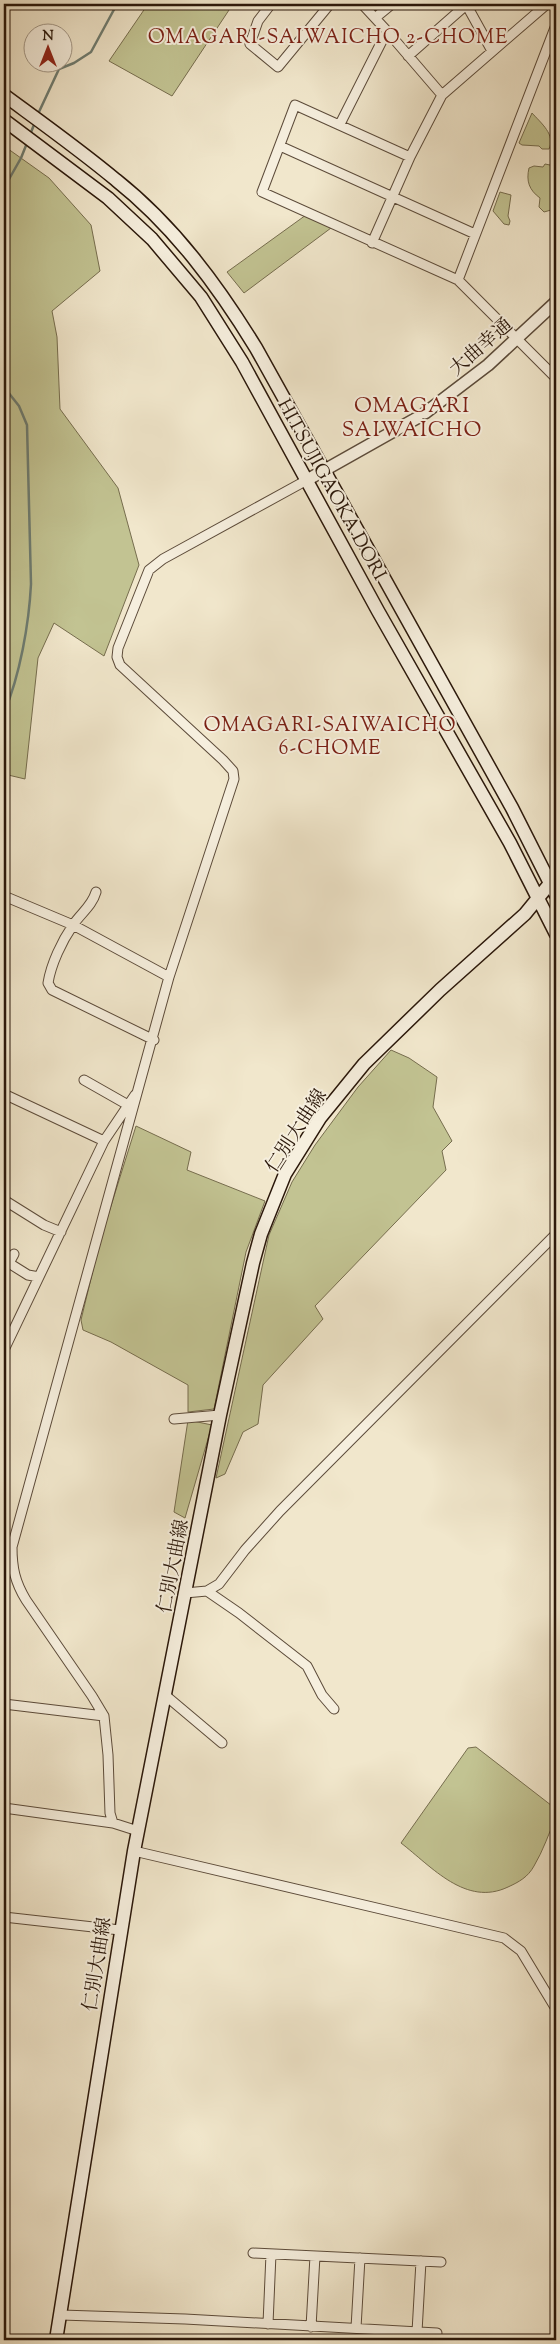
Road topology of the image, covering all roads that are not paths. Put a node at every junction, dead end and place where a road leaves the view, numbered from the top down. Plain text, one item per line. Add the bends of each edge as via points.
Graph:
1 (271, 4) edge
2 (330, 4) edge
3 (362, 4) edge
4 (392, 4) edge
5 (466, 4) edge
6 (547, 4) edge
7 (375, 18) junction
8 (556, 25) edge
9 (387, 31) junction
10 (492, 51) junction
11 (408, 56) junction
12 (442, 95) junction
13 (7, 98) edge
14 (4, 120) edge
15 (340, 124) junction
16 (280, 146) junction
17 (410, 157) junction
18 (393, 197) junction
19 (475, 234) junction
20 (372, 243) junction
21 (458, 280) junction
22 (556, 302) edge
23 (517, 338) junction
24 (556, 378) edge
25 (324, 471) junction
26 (307, 480) junction
27 (555, 885) edge
28 (96, 892) dead end
29 (4, 896) edge
30 (538, 900) junction
31 (73, 925) junction
32 (556, 934) edge
33 (170, 977) junction
34 (154, 1040) junction
35 (84, 1080) dead end
36 (140, 1088) junction
37 (4, 1094) edge
38 (128, 1105) junction
39 (104, 1141) junction
40 (4, 1200) edge
41 (61, 1232) junction
42 (556, 1234) edge
43 (14, 1254) dead end
44 (6, 1262) edge
45 (39, 1277) junction
46 (4, 1350) edge
47 (220, 1415) junction
48 (174, 1419) dead end
49 (207, 1591) junction
50 (185, 1593) junction
51 (165, 1695) junction
52 (4, 1704) edge
53 (334, 1709) dead end
54 (104, 1716) junction
55 (222, 1743) dead end
56 (4, 1808) edge
57 (113, 1823) junction
58 (138, 1832) junction
59 (134, 1851) junction
60 (4, 1917) edge
61 (120, 1930) junction
62 (556, 2008) edge
63 (253, 2253) dead end
64 (271, 2254) junction
65 (315, 2256) junction
66 (360, 2258) junction
67 (421, 2261) junction
68 (441, 2262) dead end
69 (61, 2315) junction
70 (268, 2324) junction
71 (311, 2326) junction
72 (356, 2328) junction
73 (417, 2332) junction
74 (437, 2333) dead end
75 (56, 2340) edge

1 - 2 street via 258,21 250,44 278,67
3 - 7 street
4 - 7 street
5 - 10 street
5 - 11 street
6 - 10 street
7 - 9 street
8 - 19 street
9 - 11 street
9 - 15 street
10 - 12 street
11 - 12 street
12 - 17 street
13 - 25 main road, HITSUJIGAOKA DORI via 118,180 190,254 242,325
14 - 26 main road, HITSUJIGAOKA DORI via 108,198 175,265 196,291 242,362
15 - 16 street via 295,104
15 - 17 street
16 - 18 street
16 - 20 street via 262,192
17 - 18 street
18 - 19 street
18 - 20 street
19 - 21 street
20 - 21 street
21 - 23 street
22 - 23 street, 大曲幸通
23 - 24 street
23 - 25 street, 大曲幸通 via 461,387 421,416
25 - 26 street, 大曲幸通
25 - 27 main road, HITSUJIGAOKA DORI
26 - 30 main road, HITSUJIGAOKA DORI via 510,843
26 - 33 street via 148,570 118,648 120,665 233,771 234,779
27 - 30 main road, 仁別大曲線
28 - 31 street via 94,900
29 - 31 street
30 - 32 main road, HITSUJIGAOKA DORI
30 - 47 main road, 仁別大曲線 via 364,1064 320,1118 286,1174 262,1234
31 - 33 street
31 - 34 street via 50,972 48,983 52,990
33 - 34 street
34 - 36 street
35 - 38 street
36 - 38 street
36 - 54 street via 12,1547 16,1584
37 - 39 street
38 - 39 street
39 - 41 street
40 - 41 street
41 - 45 street
42 - 49 street via 280,1511 219,1584
43 - 44 street
44 - 45 street via 28,1275
45 - 46 street
47 - 48 street
47 - 50 main road, 仁別大曲線
49 - 50 street
49 - 53 street via 307,1666 322,1695
50 - 51 main road, 仁別大曲線
51 - 55 street
51 - 58 main road, 仁別大曲線
52 - 54 street
54 - 57 street
56 - 57 street
57 - 58 street
58 - 59 main road, 仁別大曲線
59 - 61 main road, 仁別大曲線
59 - 62 street via 504,1938 521,1951
60 - 61 street
61 - 69 main road, 仁別大曲線
63 - 64 street
64 - 65 street
64 - 70 street
65 - 66 street
65 - 71 street
66 - 67 street
66 - 72 street
67 - 68 street
67 - 73 street
69 - 70 street
69 - 75 main road, 仁別大曲線
70 - 71 street
71 - 72 street
72 - 73 street
73 - 74 street

